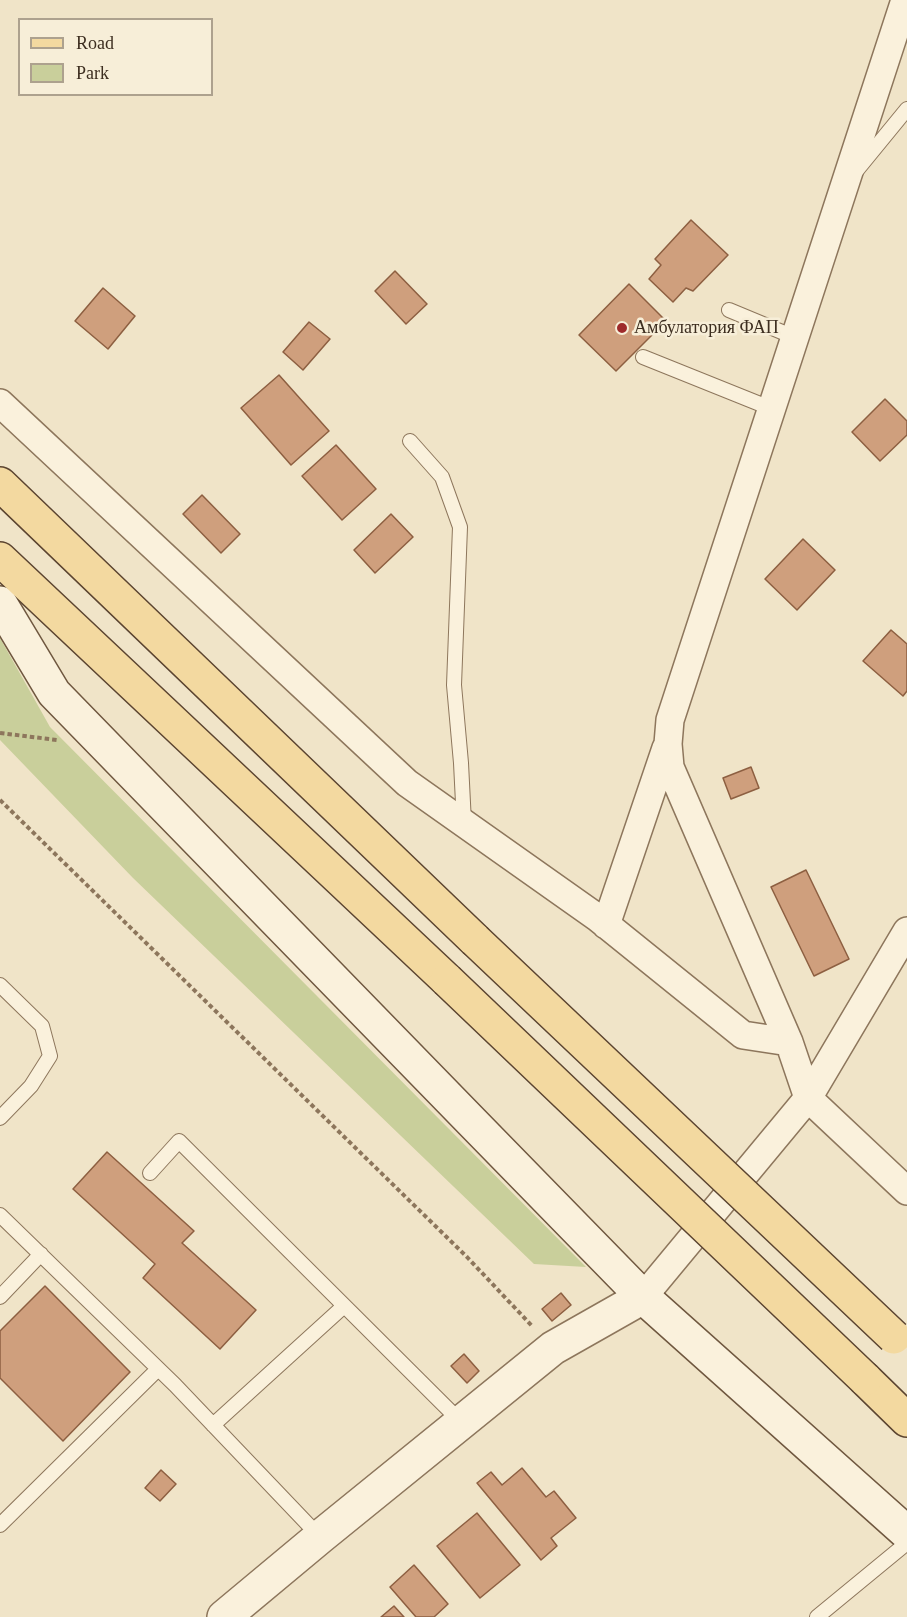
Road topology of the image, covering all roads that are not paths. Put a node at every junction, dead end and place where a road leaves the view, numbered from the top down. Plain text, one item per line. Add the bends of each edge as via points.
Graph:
1 (902, 2) edge
2 (907, 109) edge
3 (844, 186) junction
4 (729, 310) dead end
5 (794, 337) junction
6 (643, 357) dead end
7 (0, 403) edge
8 (770, 408) junction
9 (410, 441) dead end
10 (0, 484) edge
11 (0, 559) edge
12 (0, 603) edge
13 (668, 744) junction
14 (464, 823) junction
15 (606, 925) junction
16 (907, 931) edge
17 (0, 985) edge
18 (789, 1042) junction
19 (808, 1098) junction
20 (0, 1118) edge
21 (150, 1173) dead end
22 (907, 1191) edge
23 (0, 1215) edge
24 (41, 1254) junction
25 (0, 1297) edge
26 (643, 1298) junction
27 (344, 1306) junction
28 (901, 1343) edge
29 (158, 1369) junction
30 (907, 1420) edge
31 (461, 1422) junction
32 (213, 1425) junction
33 (0, 1525) edge
34 (907, 1533) edge
35 (320, 1537) junction
36 (907, 1543) edge
37 (224, 1617) edge
38 (817, 1617) edge

1 - 3 street
2 - 3 lane
3 - 5 street
4 - 5 lane
5 - 8 street
6 - 8 lane
7 - 14 street via 407,783
8 - 13 street via 670,720
9 - 14 lane via 442,477 460,527 454,685
10 - 28 main road, bridge
11 - 30 main road, bridge
12 - 26 main road via 54,693
13 - 15 street
13 - 18 street via 670,767
14 - 15 street
15 - 18 street via 743,1035
16 - 19 street
17 - 20 lane via 42,1026 50,1056 31,1086
18 - 19 street
19 - 22 street
19 - 26 street
21 - 27 lane via 179,1142
23 - 24 lane
24 - 25 lane
24 - 29 lane
26 - 31 main road via 553,1348
26 - 34 main road
27 - 31 lane
27 - 32 lane
29 - 32 lane
29 - 33 lane
31 - 35 main road
32 - 35 lane
35 - 37 main road
36 - 38 lane

